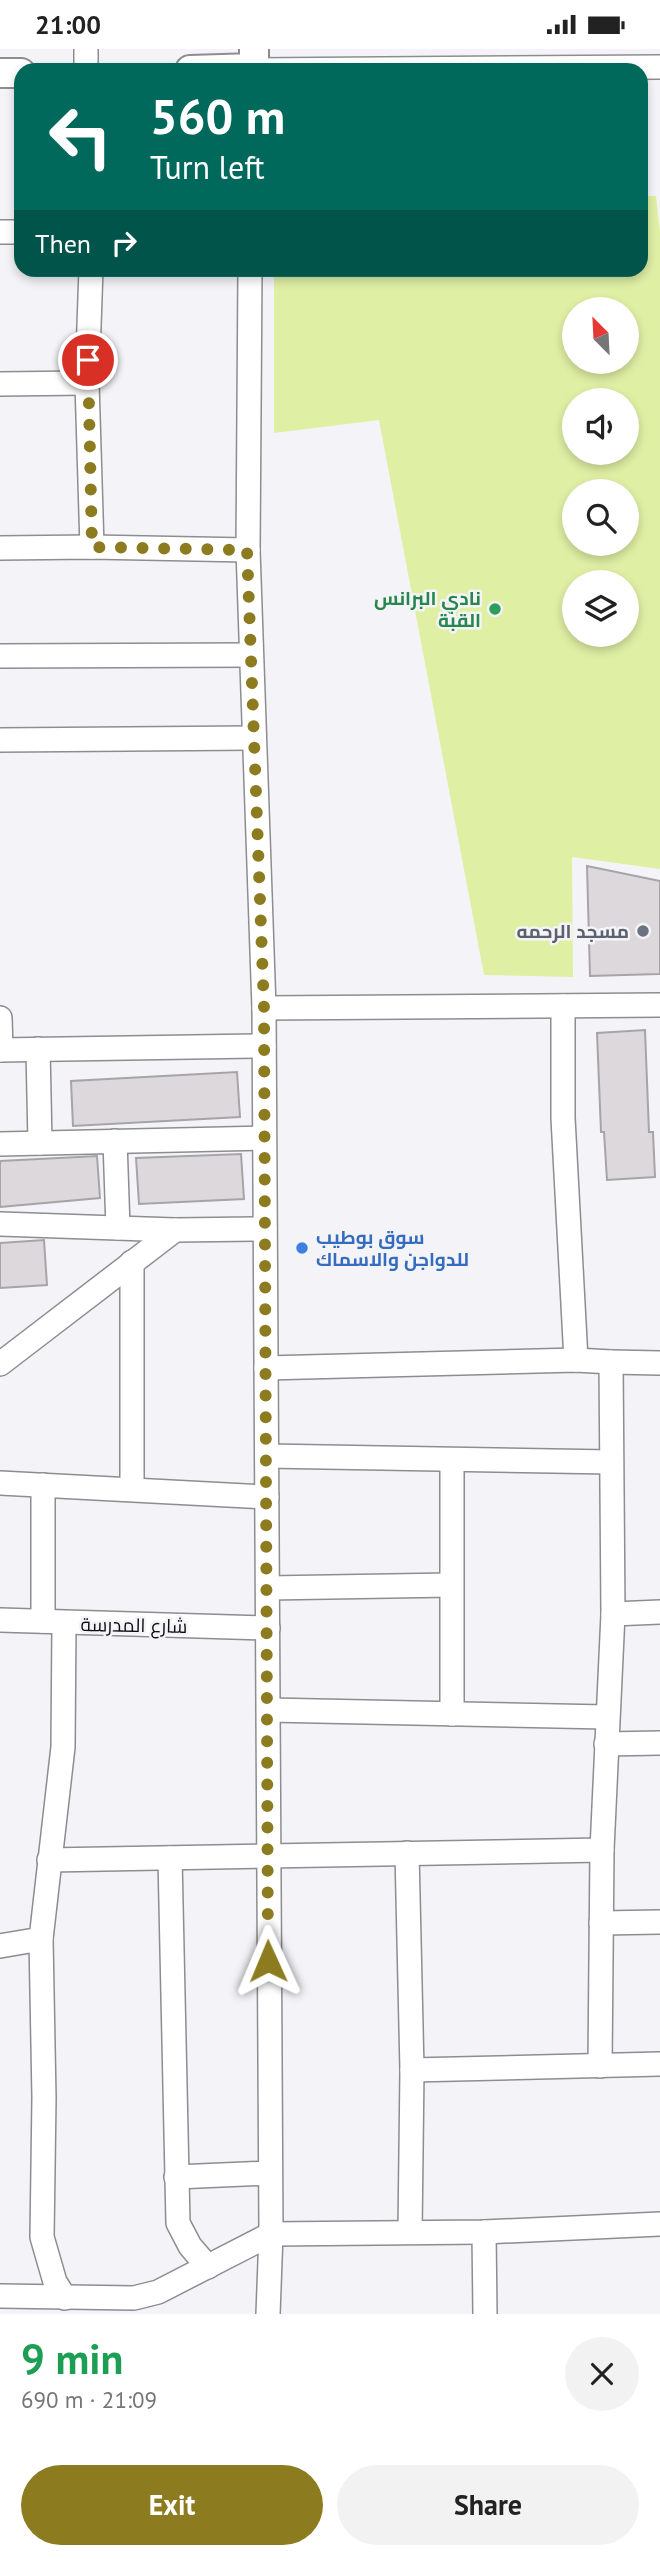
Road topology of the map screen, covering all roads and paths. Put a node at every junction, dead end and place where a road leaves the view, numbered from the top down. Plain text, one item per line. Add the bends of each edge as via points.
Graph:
1 (419, 58) edge
2 (254, 62) edge
3 (553, 63) edge
4 (91, 277) edge
5 (250, 277) edge
6 (87, 383) junction
7 (0, 384) edge
8 (92, 547) junction
9 (0, 548) edge
10 (247, 550) junction
11 (251, 655) junction
12 (0, 656) edge
13 (254, 738) junction
14 (0, 740) edge
15 (660, 1005) edge
16 (563, 1006) junction
17 (264, 1008) junction
18 (0, 1018) edge
19 (264, 1046) junction
20 (0, 1049) edge
21 (38, 1049) junction
22 (264, 1138) junction
23 (115, 1141) junction
24 (40, 1143) junction
25 (0, 1144) edge
26 (0, 1224) edge
27 (118, 1228) junction
28 (265, 1229) junction
29 (175, 1230) junction
30 (132, 1262) junction
31 (576, 1360) junction
32 (611, 1363) junction
33 (660, 1363) edge
34 (1, 1365) edge
35 (266, 1368) junction
36 (267, 1456) junction
37 (452, 1461) junction
38 (611, 1462) junction
39 (0, 1483) edge
40 (43, 1485) junction
41 (132, 1489) junction
42 (267, 1497) junction
43 (451, 1585) junction
44 (268, 1588) junction
45 (660, 1612) edge
46 (613, 1613) junction
47 (0, 1620) edge
48 (53, 1622) junction
49 (268, 1628) junction
50 (269, 1710) junction
51 (452, 1714) junction
52 (606, 1717) junction
53 (660, 1743) edge
54 (606, 1744) junction
55 (601, 1850) junction
56 (407, 1853) junction
57 (267, 1854) junction
58 (170, 1858) junction
59 (49, 1860) junction
60 (660, 1922) edge
61 (601, 1923) junction
62 (41, 1939) junction
63 (0, 1946) edge
64 (660, 2064) edge
65 (600, 2066) junction
66 (412, 2070) junction
67 (270, 2173) junction
68 (176, 2177) junction
69 (660, 2224) edge
70 (410, 2232) junction
71 (484, 2232) junction
72 (271, 2234) junction
73 (208, 2267) junction
74 (0, 2296) edge
75 (65, 2298) junction
76 (268, 2314) edge
77 (485, 2314) edge

1 - 2 street
1 - 3 street
4 - 6 street
5 - 10 street
6 - 7 street
6 - 8 street
8 - 9 street
8 - 10 street
10 - 11 street
11 - 12 street
11 - 13 street
13 - 14 street
13 - 17 street
15 - 16 street
16 - 17 street
16 - 31 street via 563,1118
17 - 19 street
18 - 20 street
19 - 21 street
19 - 22 street
20 - 21 street
21 - 24 street
22 - 23 street
22 - 28 street
23 - 24 street
23 - 27 street
24 - 25 street
26 - 27 street
27 - 29 street
28 - 29 street
28 - 35 street
29 - 30 street
30 - 34 street
30 - 41 street
31 - 32 street
31 - 35 street
32 - 33 street
32 - 38 street
35 - 36 street
36 - 37 street
36 - 42 street
37 - 38 street
37 - 43 street
38 - 46 street
39 - 40 street
40 - 41 street
40 - 48 street
41 - 42 street
42 - 44 street
43 - 44 street
43 - 51 street
44 - 49 street
45 - 46 street
46 - 52 street
47 - 48 street, شارع المدرسة
48 - 49 street, شارع المدرسة
48 - 59 street via 63,1747
49 - 50 street
50 - 51 street
50 - 57 street
51 - 52 street
52 - 54 street
53 - 54 street
54 - 55 street
55 - 56 street
55 - 61 street
56 - 57 street
56 - 66 street
57 - 58 street
57 - 67 street
58 - 59 street
58 - 68 street
59 - 62 street
60 - 61 street
61 - 65 street
62 - 63 street
62 - 75 street via 42,2237 55,2282
64 - 65 street
65 - 66 street
66 - 70 street
67 - 68 street
67 - 72 street
68 - 73 street via 181,2233
69 - 71 street
70 - 71 street
70 - 72 street
71 - 77 street
72 - 73 street
72 - 76 street
73 - 75 street via 158,2292 134,2298
74 - 75 street

